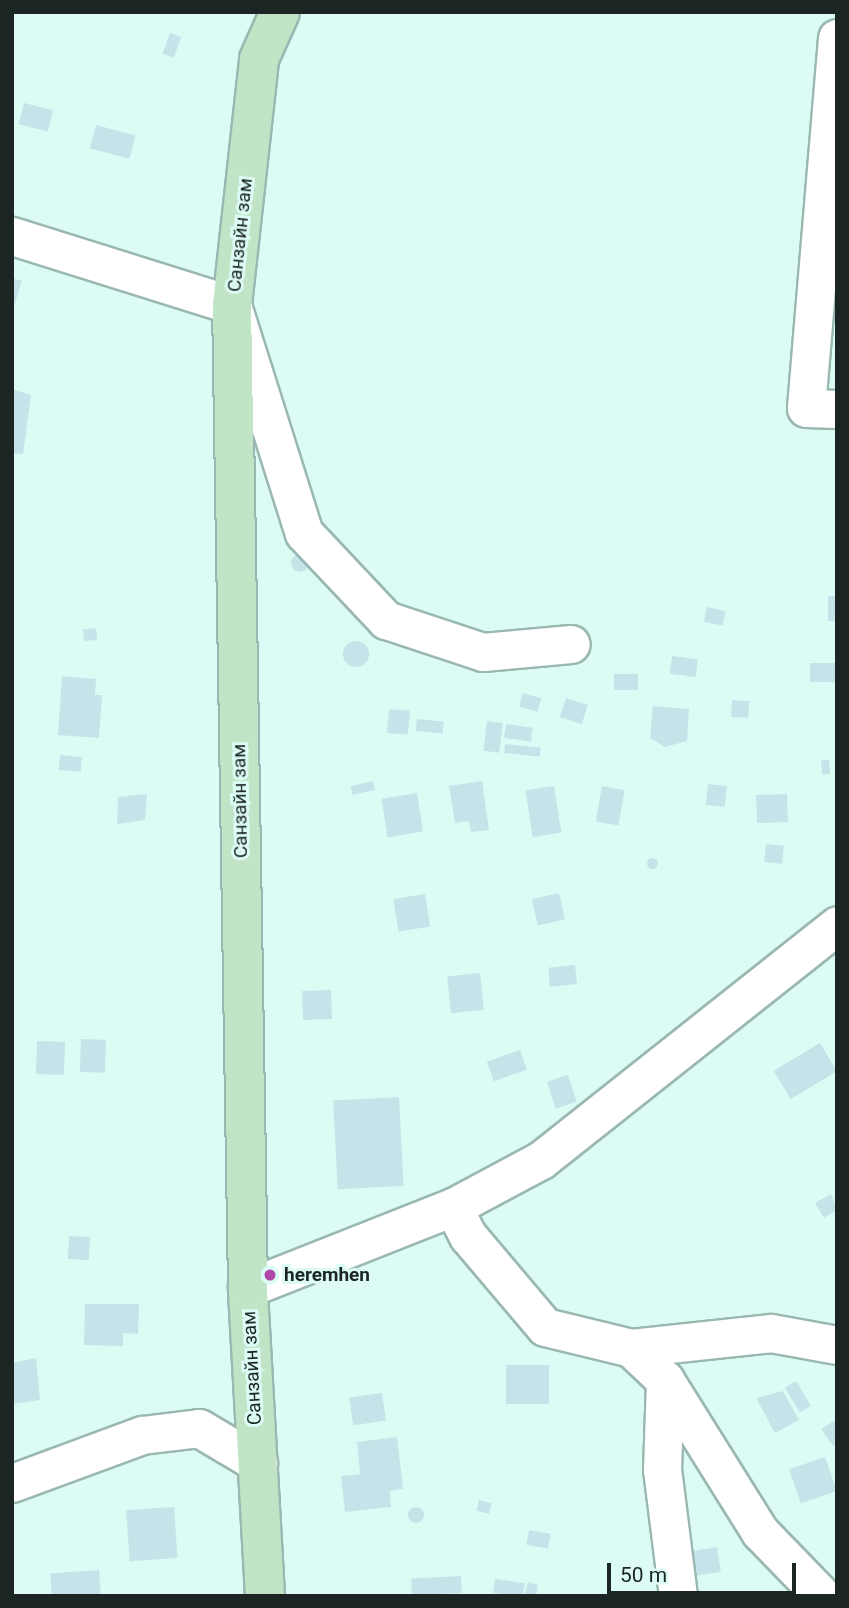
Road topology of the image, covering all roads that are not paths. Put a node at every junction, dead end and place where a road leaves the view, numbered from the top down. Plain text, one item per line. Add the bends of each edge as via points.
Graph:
1 (280, 12) edge
2 (837, 38) edge
3 (12, 236) edge
4 (232, 305) junction
5 (837, 409) edge
6 (571, 644) dead end
7 (837, 925) edge
8 (453, 1207) junction
9 (248, 1288) junction
10 (831, 1340) edge
11 (631, 1348) junction
12 (665, 1380) junction
13 (258, 1463) junction
14 (12, 1483) edge
15 (265, 1596) edge
16 (678, 1596) edge
17 (822, 1596) edge

1 - 4 main road, Санзайн зам via 259,60
2 - 5 street via 806,408
3 - 4 street
4 - 6 street via 304,533 386,620 483,652
4 - 9 main road, Санзайн зам
7 - 8 street via 541,1160
8 - 9 street
8 - 11 street via 468,1236 545,1327
9 - 13 main road, Санзайн зам
10 - 11 street via 706,1335
11 - 12 street
12 - 16 street via 662,1469
12 - 17 street via 760,1532
13 - 14 street via 199,1427 142,1435
13 - 15 main road, Санзайн зам

